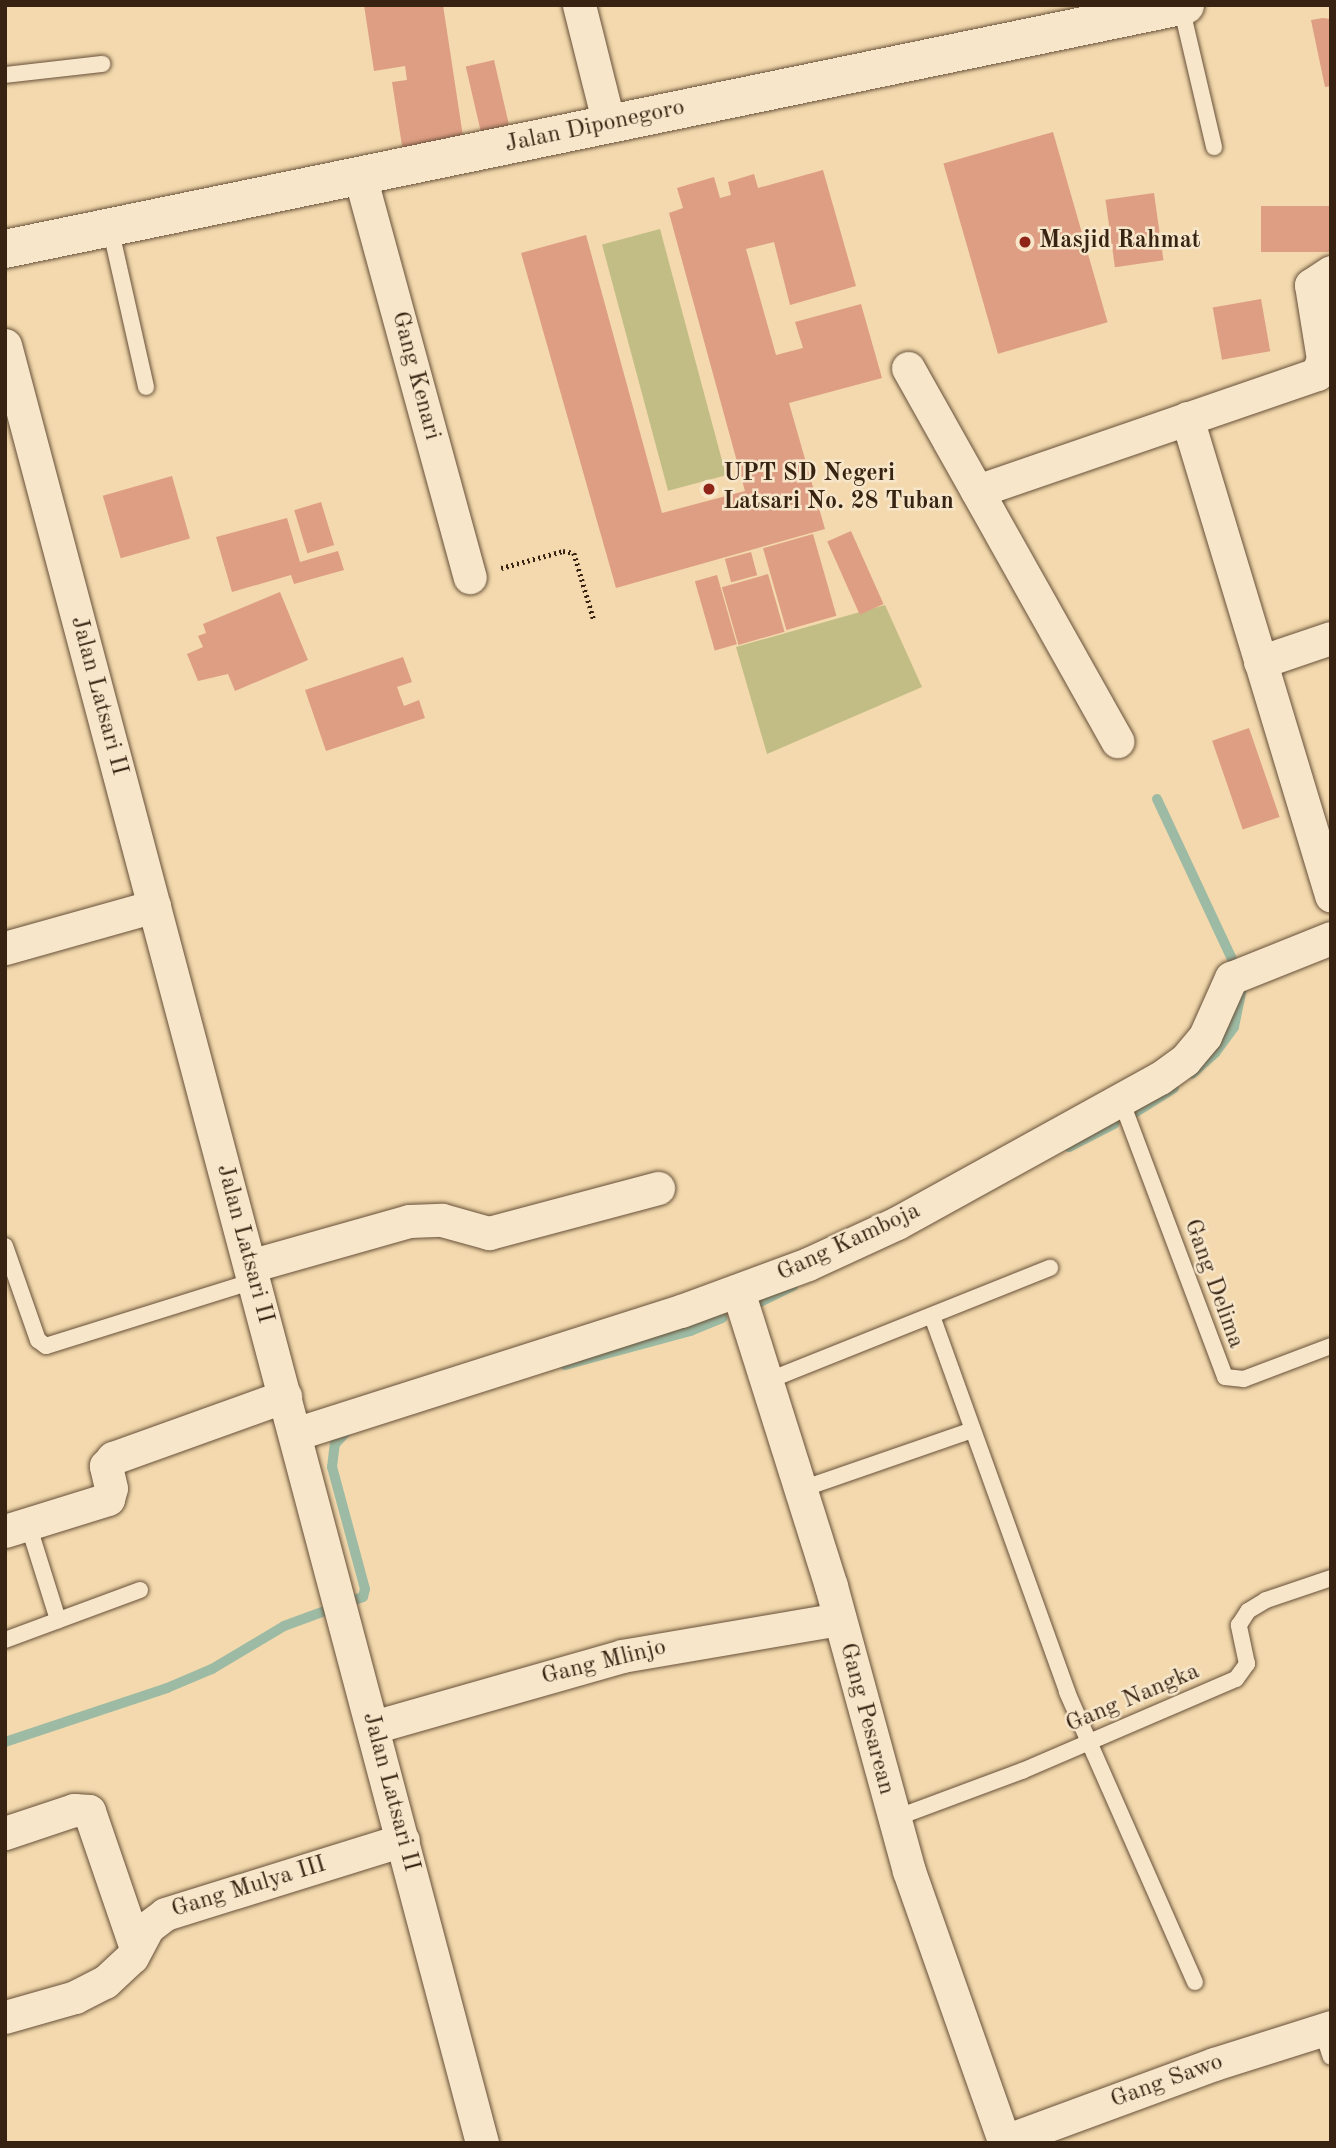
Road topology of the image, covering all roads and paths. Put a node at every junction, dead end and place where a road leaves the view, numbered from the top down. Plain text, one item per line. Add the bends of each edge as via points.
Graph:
1 (579, 5) edge
2 (1183, 6) edge
3 (102, 64) dead end
4 (5, 75) edge
5 (609, 124) junction
6 (1214, 148) dead end
7 (360, 176) junction
8 (110, 227) junction
9 (5, 249) edge
10 (1331, 272) edge
11 (5, 345) edge
12 (908, 368) dead end
13 (146, 387) dead end
14 (1187, 418) junction
15 (977, 491) junction
16 (470, 577) joint
17 (594, 620) dead end
18 (1331, 638) edge
19 (1260, 662) junction
20 (1117, 741) dead end
21 (1331, 896) edge
22 (154, 906) junction
23 (1331, 938) edge
24 (5, 948) edge
25 (1121, 1100) junction
26 (658, 1188) dead end
27 (5, 1246) edge
28 (1050, 1268) dead end
29 (252, 1273) junction
30 (738, 1291) junction
31 (932, 1315) junction
32 (1331, 1346) edge
33 (767, 1381) junction
34 (285, 1396) junction
35 (972, 1430) junction
36 (295, 1434) junction
37 (802, 1489) junction
38 (17, 1528) edge
39 (1331, 1578) edge
40 (140, 1590) dead end
41 (839, 1619) junction
42 (58, 1620) junction
43 (5, 1640) edge
44 (373, 1727) junction
45 (1089, 1743) junction
46 (892, 1819) junction
47 (5, 1833) edge
48 (403, 1840) junction
49 (136, 1948) junction
50 (1195, 1982) dead end
51 (5, 2017) edge
52 (1328, 2038) edge
53 (1005, 2142) edge
54 (482, 2143) edge

1 - 5 street
2 - 5 main road, Jalan Diponegoro
2 - 6 lane
3 - 4 lane
5 - 7 main road, Jalan Diponegoro
7 - 8 main road, Jalan Diponegoro
7 - 16 street, Gang Kenari
8 - 9 main road, Jalan Diponegoro
8 - 13 lane
10 - 14 street via 1311,285 1322,370
11 - 22 street, Jalan Latsari II
12 - 15 street
14 - 15 street
14 - 19 street
15 - 20 street
16 - 17 path via 571,551
18 - 19 street
19 - 21 street
22 - 24 street
22 - 29 street, Jalan Latsari II
23 - 25 street, Gang Kamboja via 1241,973 1191,1053
25 - 30 street, Gang Kamboja via 897,1223
25 - 32 lane, Gang Delima via 1225,1377 1244,1379
26 - 29 street via 489,1233 442,1220 409,1221
27 - 29 lane via 36,1334 46,1346
28 - 31 lane
29 - 34 street, Jalan Latsari II
30 - 33 street, Gang Pesarean
30 - 36 street, Gang Kamboja
31 - 33 lane
31 - 35 lane
33 - 37 street, Gang Pesarean
34 - 36 street, Jalan Latsari II
34 - 38 street via 113,1458 106,1466 111,1488 108,1499
35 - 37 lane
35 - 45 lane
36 - 44 street, Jalan Latsari II
37 - 41 street, Gang Pesarean
38 - 42 lane
39 - 45 lane, Gang Nangka via 1266,1600 1248,1611 1239,1625 1247,1664 1236,1679
40 - 42 lane
41 - 44 street, Gang Mlinjo via 622,1656
41 - 46 street, Gang Pesarean
42 - 43 lane
44 - 48 street, Jalan Latsari II
45 - 46 lane, Gang Nangka
45 - 50 lane
46 - 53 street, Gang Pesarean
47 - 49 street via 74,1810 89,1811
48 - 49 street, Gang Mulya III via 165,1914 148,1927
48 - 54 street, Jalan Latsari II
49 - 51 street, Gang Mulya III via 120,1970 95,1988
52 - 53 street, Gang Sawo via 1214,2064

